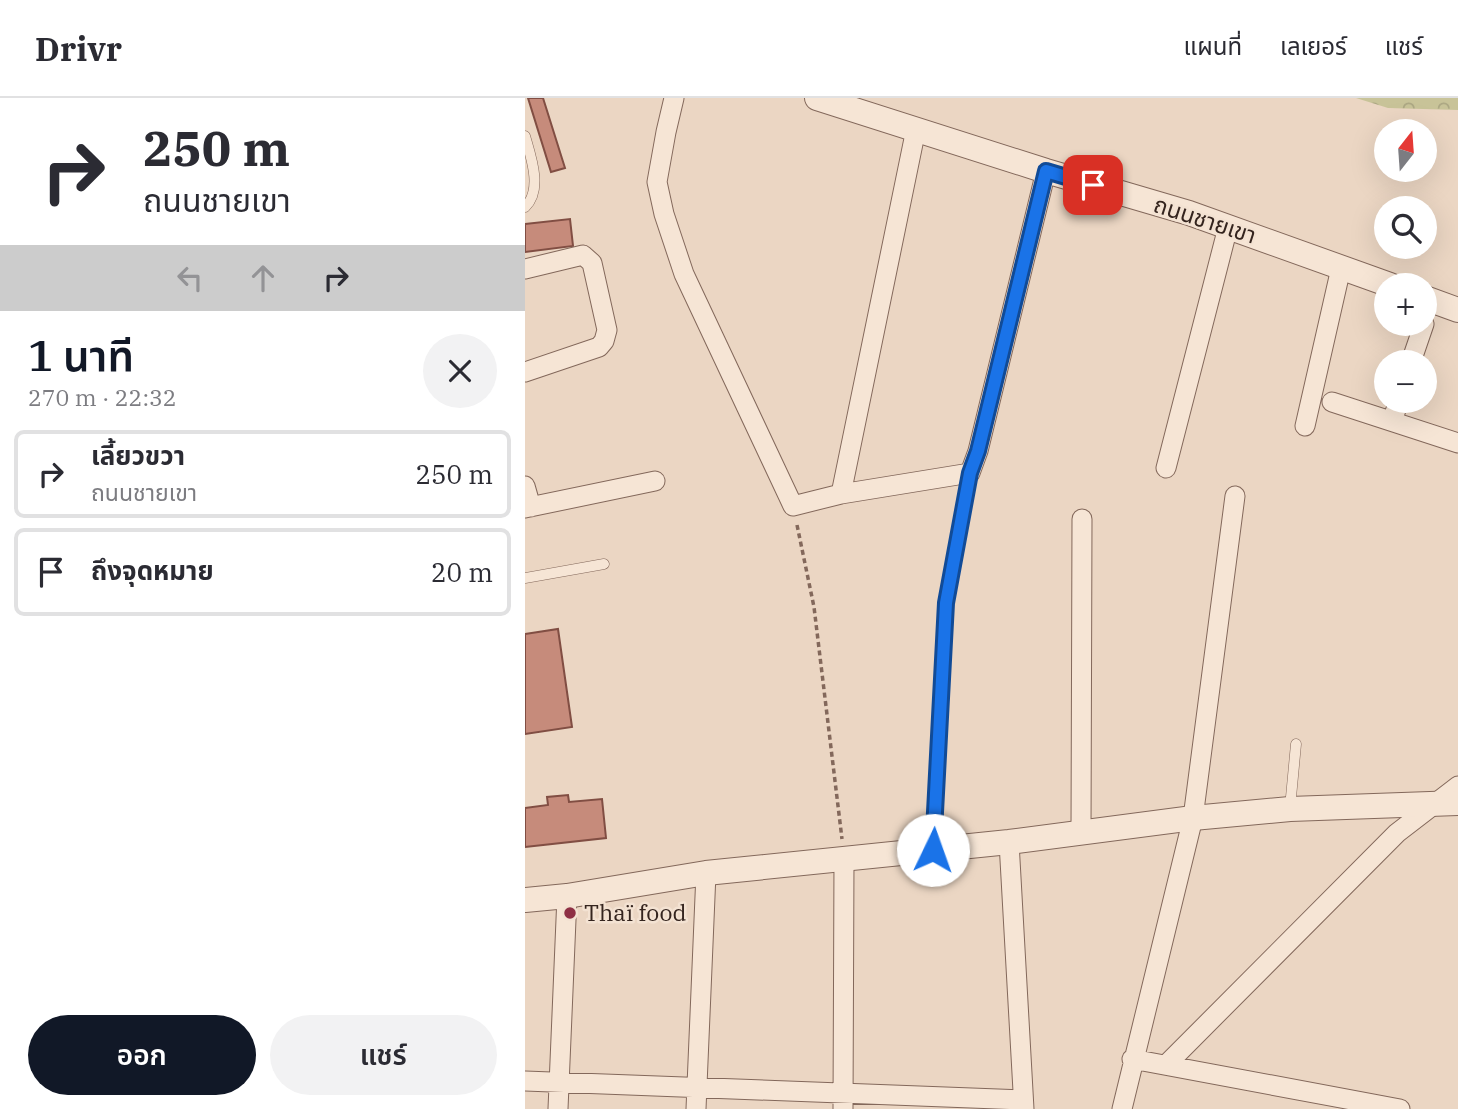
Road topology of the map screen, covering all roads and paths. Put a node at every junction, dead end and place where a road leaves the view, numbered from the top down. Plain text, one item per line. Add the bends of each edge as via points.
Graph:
1 (674, 98) edge
2 (817, 98) edge
3 (916, 129) junction
4 (525, 136) edge
5 (1046, 171) junction
6 (525, 207) edge
7 (1229, 227) junction
8 (1341, 268) junction
9 (525, 269) edge
10 (1374, 279) edge
11 (1458, 310) edge
12 (1437, 311) edge
13 (525, 372) edge
14 (1332, 402) dead end
15 (1395, 413) edge
16 (1392, 421) junction
17 (1305, 426) dead end
18 (1458, 443) edge
19 (1166, 468) dead end
20 (970, 473) junction
21 (655, 481) dead end
22 (525, 486) edge
23 (841, 494) junction
24 (1235, 496) dead end
25 (793, 506) junction
26 (528, 508) edge
27 (1082, 519) dead end
28 (604, 564) dead end
29 (525, 578) edge
30 (1296, 744) dead end
31 (1458, 786) edge
32 (1446, 804) edge
33 (1290, 809) junction
34 (1193, 818) junction
35 (1081, 833) junction
36 (1009, 842) junction
37 (933, 850) junction
38 (844, 860) junction
39 (706, 873) junction
40 (567, 896) junction
41 (525, 900) edge
42 (1132, 1059) junction
43 (1167, 1064) junction
44 (525, 1081) edge
45 (559, 1082) junction
46 (698, 1087) junction
47 (843, 1101) edge
48 (1024, 1105) edge
49 (558, 1109) edge
50 (696, 1109) edge
51 (1122, 1109) edge
52 (1400, 1109) edge

1 - 25 street via 657,182 664,215 684,274
2 - 3 street, ถนนชายเขา
3 - 5 street, ถนนชายเขา
3 - 23 street
4 - 6 lane via 535,186 534,197
5 - 7 street, ถนนชายเขา
5 - 20 street
7 - 8 street, ถนนชายเขา
7 - 19 street
8 - 10 street, ถนนชายเขา
8 - 17 street
9 - 13 street via 587,257 607,330 599,347
11 - 12 street
14 - 16 street
15 - 16 street
16 - 18 street
20 - 23 street
20 - 37 lane via 946,603
21 - 26 street
22 - 26 street
23 - 25 street
24 - 34 street
25 - 38 path via 814,607
27 - 35 street
28 - 29 lane
30 - 33 lane
31 - 32 street
32 - 33 street
32 - 43 street via 1397,833
33 - 34 street
34 - 35 street
34 - 42 street
35 - 36 street
36 - 37 street
36 - 48 street
37 - 38 street
38 - 39 street
38 - 47 street
39 - 40 street
39 - 46 street
40 - 41 street
40 - 45 street
42 - 43 street
42 - 51 street
43 - 52 street
44 - 45 street
45 - 46 street
45 - 49 street
46 - 47 street
46 - 50 street
47 - 48 street

